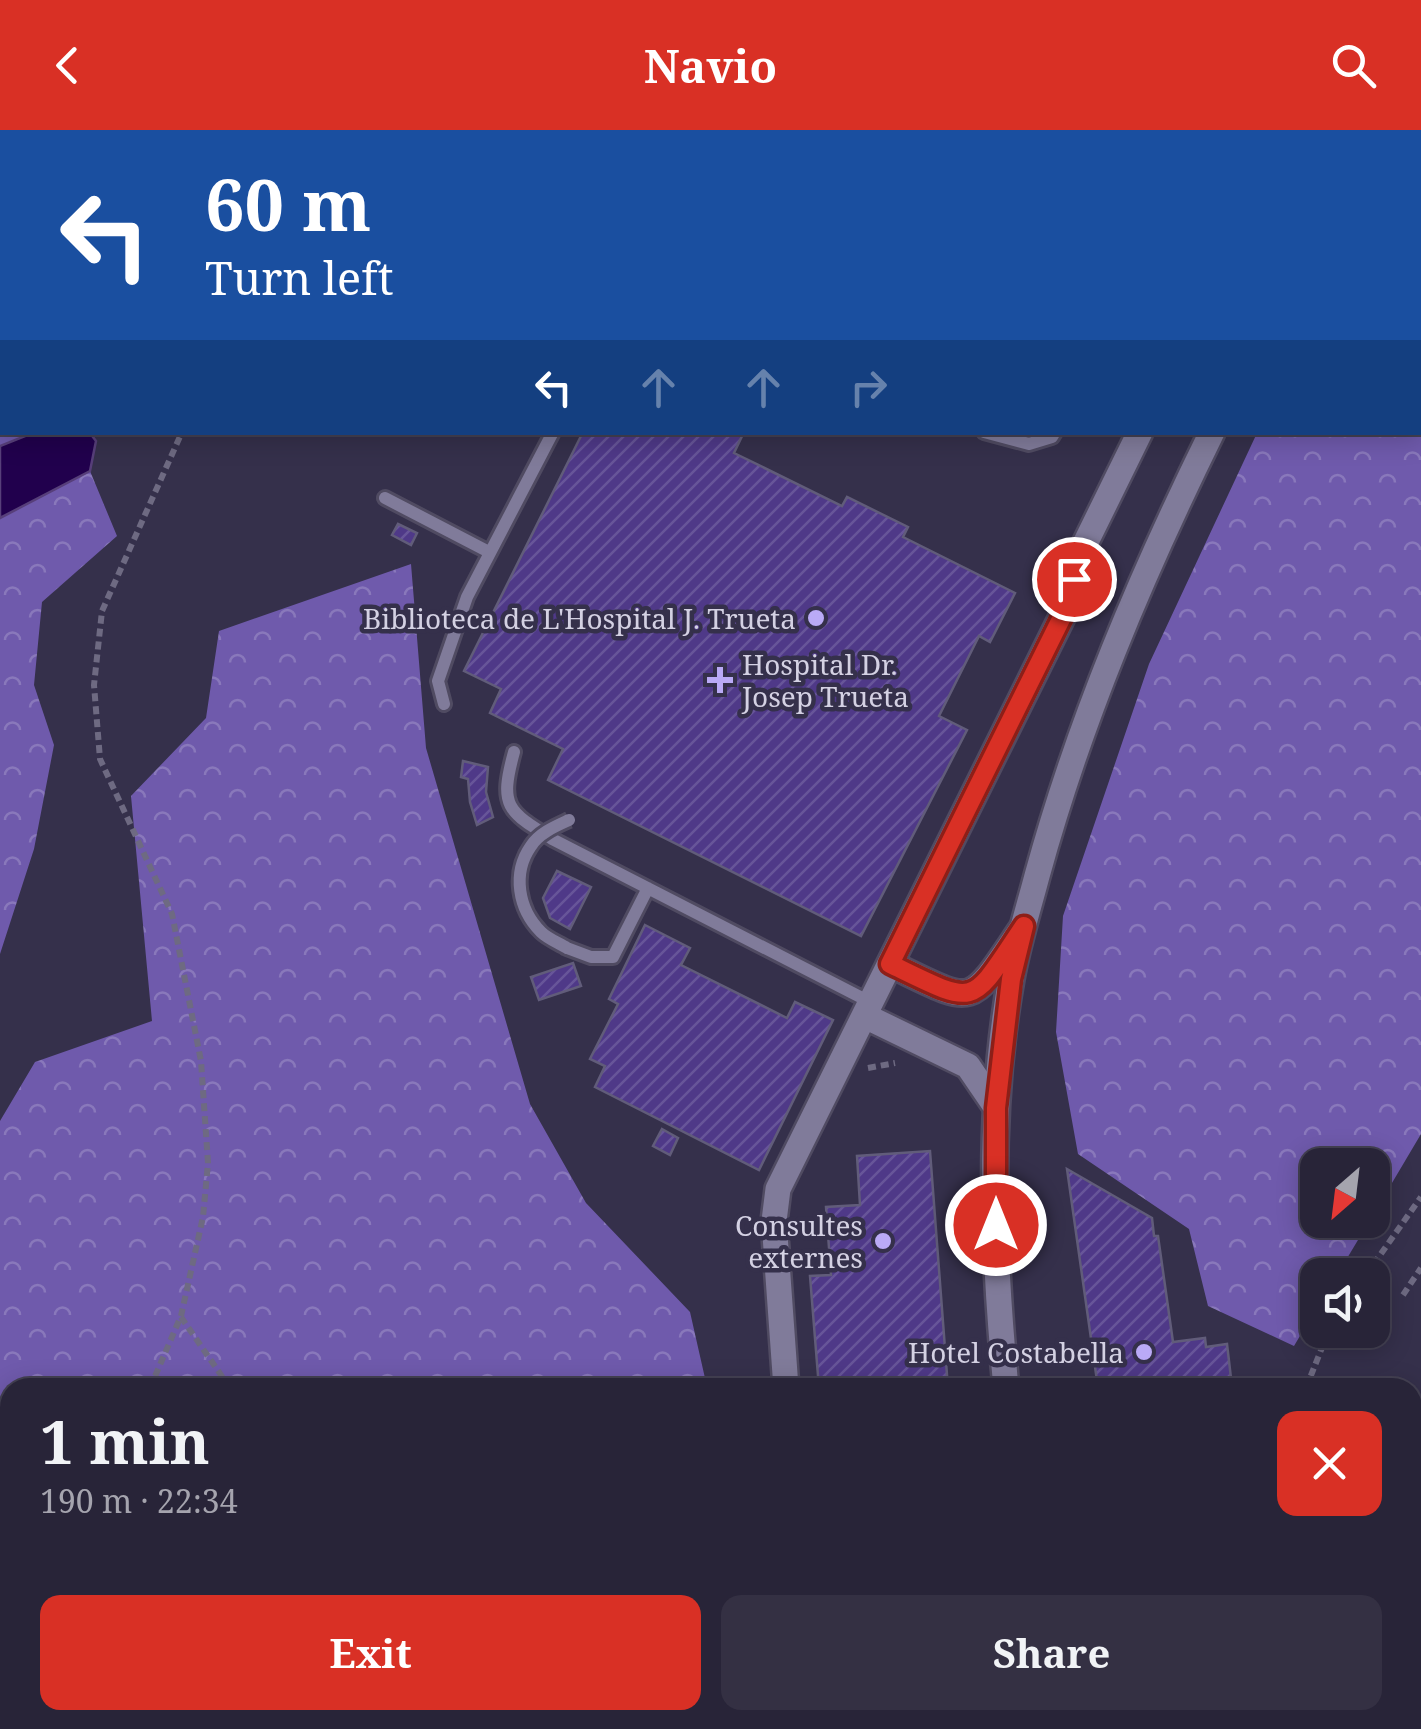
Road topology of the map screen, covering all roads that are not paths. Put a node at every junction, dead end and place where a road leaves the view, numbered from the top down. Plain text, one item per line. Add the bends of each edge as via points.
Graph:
1 (552, 435) edge
2 (995, 435) edge
3 (1053, 435) edge
4 (1139, 435) edge
5 (1211, 435) edge
6 (385, 498) dead end
7 (488, 552) junction
8 (444, 704) dead end
9 (514, 752) dead end
10 (570, 820) dead end
11 (648, 888) junction
12 (1024, 926) junction
13 (890, 964) junction
14 (868, 1009) junction
15 (996, 1108) junction
16 (785, 1378) edge
17 (1005, 1378) edge

1 - 7 lane
2 - 3 lane via 1029,444
4 - 13 street via 1083,548 1065,611
5 - 12 street via 1090,709
6 - 7 lane
7 - 8 lane via 438,682
9 - 11 lane via 504,789 518,818
10 - 11 lane, bridge via 531,844 518,888 542,933 591,956 613,957
11 - 14 lane
12 - 13 street via 982,987 968,994 952,994
12 - 15 street
13 - 14 street
14 - 15 street via 968,1066
14 - 16 street via 778,1189 774,1221
15 - 17 street via 996,1290

